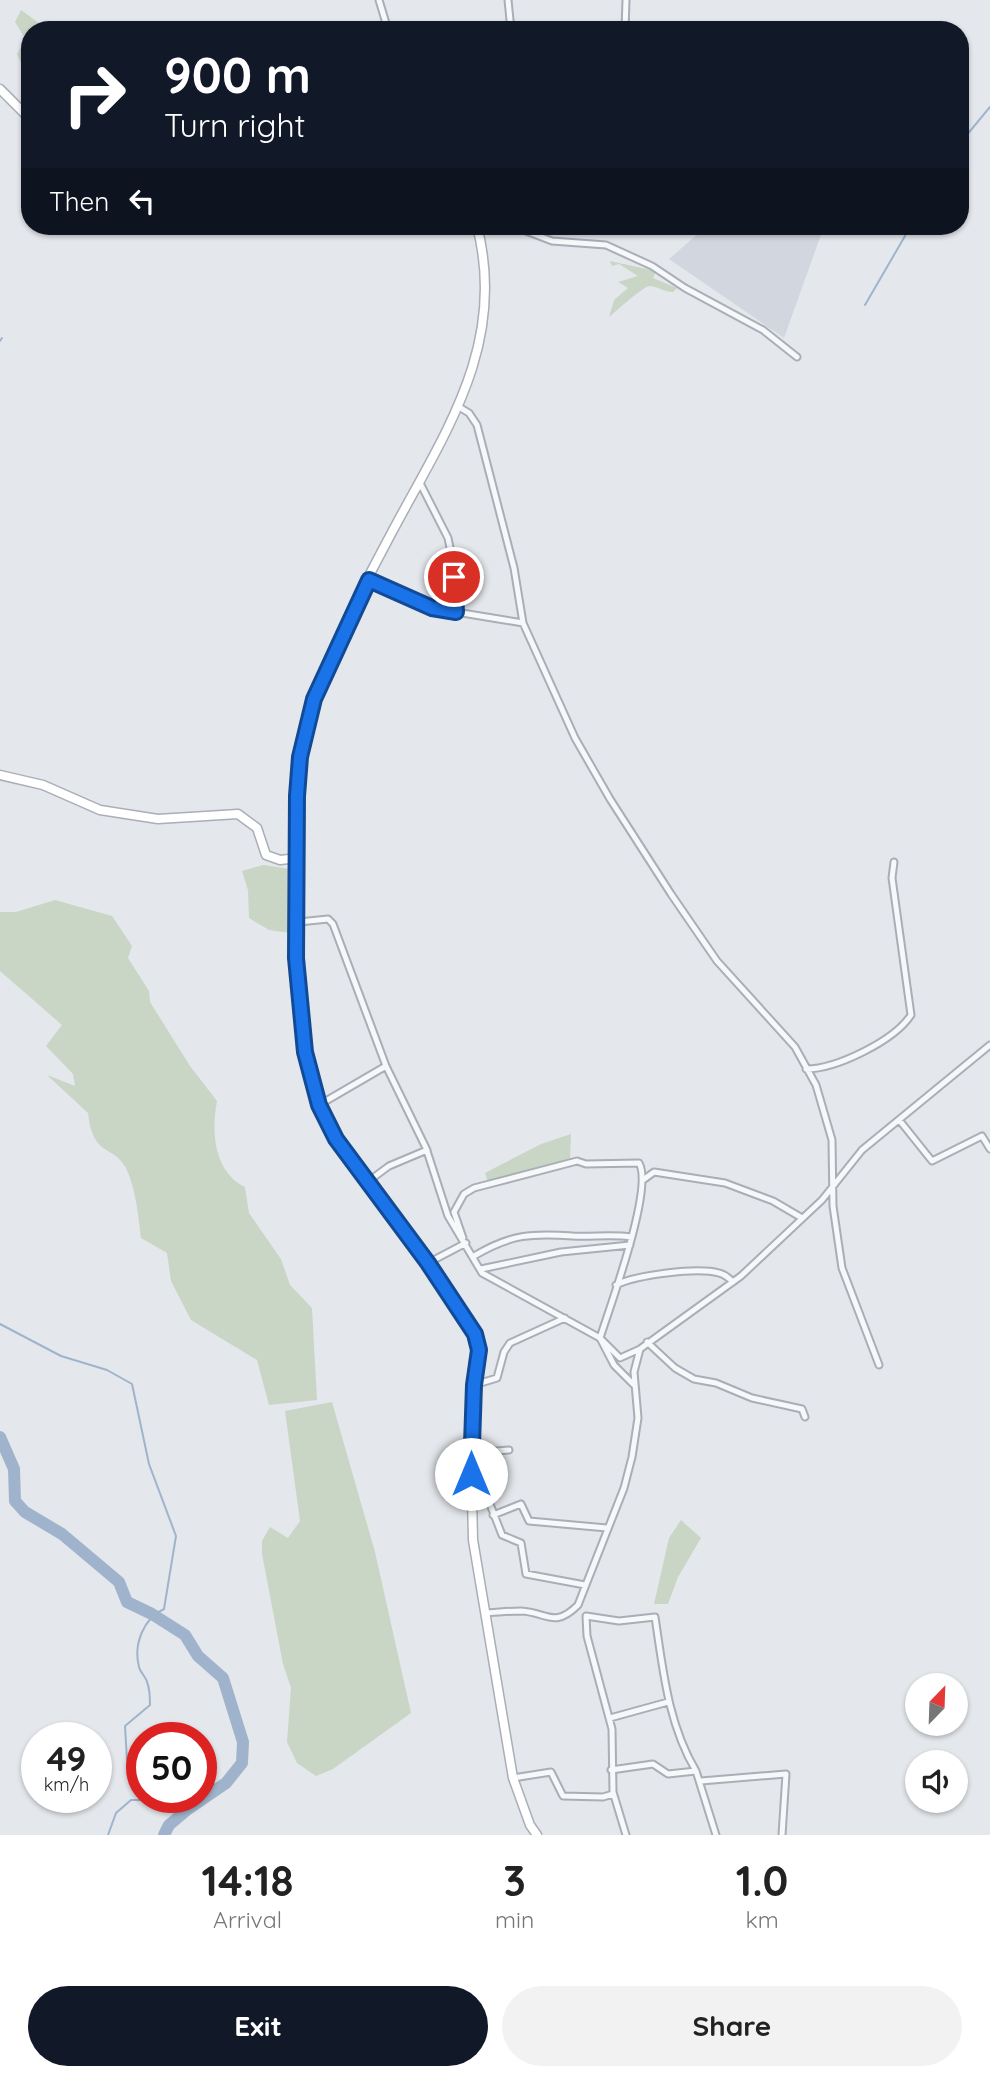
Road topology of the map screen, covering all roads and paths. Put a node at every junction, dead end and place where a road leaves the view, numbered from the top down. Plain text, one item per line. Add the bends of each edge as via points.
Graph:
1 (379, 0) edge
2 (508, 0) edge
3 (626, 0) edge
4 (385, 21) edge
5 (510, 21) edge
6 (625, 21) edge
7 (0, 89) edge
8 (21, 110) edge
9 (479, 235) edge
10 (536, 235) edge
11 (797, 357) dead end
12 (459, 407) junction
13 (420, 483) junction
14 (369, 580) junction
15 (456, 612) junction
16 (523, 623) junction
17 (0, 775) edge
18 (298, 858) junction
19 (894, 862) dead end
20 (299, 922) junction
21 (990, 1045) edge
22 (386, 1066) junction
23 (806, 1069) junction
24 (319, 1105) junction
25 (900, 1121) junction
26 (990, 1149) edge
27 (427, 1150) junction
28 (643, 1180) junction
29 (366, 1183) junction
30 (833, 1189) junction
31 (802, 1218) junction
32 (632, 1237) junction
33 (465, 1242) junction
34 (630, 1244) junction
35 (474, 1256) junction
36 (428, 1263) junction
37 (481, 1269) junction
38 (733, 1282) junction
39 (616, 1286) junction
40 (566, 1318) junction
41 (600, 1338) junction
42 (647, 1342) junction
43 (640, 1349) junction
44 (879, 1364) dead end
45 (474, 1385) junction
46 (634, 1385) junction
47 (805, 1417) dead end
48 (509, 1450) dead end
49 (471, 1452) junction
50 (493, 1515) junction
51 (607, 1528) junction
52 (586, 1585) junction
53 (487, 1613) junction
54 (668, 1702) junction
55 (610, 1718) junction
56 (611, 1770) junction
57 (696, 1770) junction
58 (513, 1778) junction
59 (701, 1781) junction
60 (613, 1794) junction
61 (537, 1835) edge
62 (626, 1835) edge
63 (716, 1835) edge
64 (782, 1835) edge

1 - 4 street
2 - 5 street
3 - 6 street
7 - 8 main road
9 - 12 main road via 485,315 474,369
10 - 11 street via 552,241 606,245 652,266 763,330
12 - 13 main road
12 - 16 street via 477,425 514,568
13 - 14 main road
13 - 15 street via 447,538
14 - 15 street via 432,608
14 - 18 main road via 307,725 297,796
15 - 16 street
16 - 23 street via 575,738 655,871 718,961 781,1029
17 - 18 main road via 43,786 100,810 143,817 238,814 257,828 266,855 280,860
18 - 20 main road
19 - 23 street via 892,878 911,1015 902,1028 877,1044 821,1069
20 - 22 street via 328,919 332,924
20 - 24 main road via 296,958 305,1052
21 - 25 street
22 - 24 street
22 - 27 street
23 - 30 street via 826,1111
24 - 29 main road
25 - 26 street via 932,1161 982,1136
25 - 30 street via 851,1160
27 - 29 street via 389,1166
27 - 33 street via 447,1216
28 - 31 street via 654,1172 725,1183
28 - 32 street
28 - 33 street via 639,1163 577,1161 474,1188 464,1194 454,1212
29 - 36 main road
30 - 31 street
30 - 44 street via 842,1268
31 - 38 street
32 - 34 street
32 - 35 street via 533,1233 492,1245
33 - 35 street
33 - 36 street
34 - 37 street via 561,1252
34 - 39 street
35 - 37 street
36 - 45 main road via 475,1334 479,1350
37 - 40 street via 491,1280
38 - 39 street via 721,1273 688,1271
38 - 42 street
39 - 41 street
40 - 41 street
40 - 45 street via 510,1343 497,1378
41 - 43 street via 620,1358
41 - 46 street via 614,1365
42 - 43 street
42 - 47 street via 685,1375 802,1409
43 - 46 street
45 - 49 main road
46 - 51 street via 638,1418 632,1457
48 - 49 street
49 - 50 street
49 - 53 main road via 473,1539
50 - 51 street via 521,1504 529,1521
50 - 52 street via 502,1535 521,1543 526,1574
51 - 52 street
52 - 53 street via 569,1614 551,1620 520,1611
53 - 58 main road
54 - 55 street
54 - 55 street via 655,1617 619,1621 586,1616 587,1636
54 - 57 street via 684,1752
55 - 56 street
56 - 57 street via 653,1764 668,1774
56 - 60 street
57 - 59 street
58 - 60 street via 551,1772 563,1796
58 - 61 main road
59 - 63 street
59 - 64 street via 786,1774
60 - 62 street

